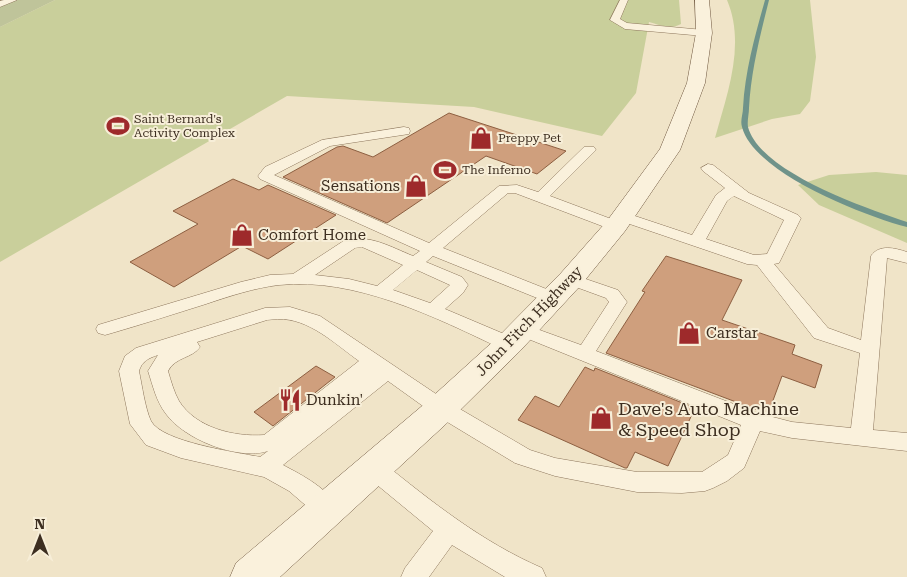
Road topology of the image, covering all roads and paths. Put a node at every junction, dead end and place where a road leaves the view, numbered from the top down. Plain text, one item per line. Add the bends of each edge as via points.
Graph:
1 (13, 0) edge
2 (624, 0) edge
3 (702, 0) edge
4 (0, 4) edge
5 (704, 33) junction
6 (404, 131) dead end
7 (589, 150) dead end
8 (708, 168) dead end
9 (734, 189) junction
10 (540, 198) junction
11 (619, 222) junction
12 (696, 242) junction
13 (430, 249) junction
14 (907, 258) edge
15 (763, 261) junction
16 (414, 262) junction
17 (298, 279) junction
18 (562, 289) junction
19 (379, 293) junction
20 (432, 310) junction
21 (320, 325) junction
22 (105, 329) dead end
23 (516, 337) junction
24 (870, 350) junction
25 (585, 354) junction
26 (380, 366) junction
27 (441, 408) junction
28 (754, 421) junction
29 (861, 437) junction
30 (907, 442) edge
31 (264, 467) junction
32 (373, 468) junction
33 (327, 509) junction
34 (448, 530) junction
35 (250, 577) edge
36 (414, 577) edge
37 (533, 577) edge

1 - 4 lane
2 - 5 lane via 616,20 625,26
3 - 5 main road, John Fitch Highway
5 - 11 main road, John Fitch Highway via 696,83 670,150
6 - 13 lane via 328,143 270,170 265,176
7 - 10 lane
8 - 9 lane
9 - 12 lane via 721,198
9 - 15 lane via 793,218 773,259
10 - 11 lane
10 - 13 lane via 517,189 504,189
11 - 12 lane
11 - 18 main road, John Fitch Highway
12 - 15 lane
13 - 16 lane
13 - 18 lane
14 - 24 lane via 888,252 879,256
15 - 24 lane via 821,333
16 - 17 lane via 368,242 351,243
16 - 19 lane
16 - 20 lane via 459,284
17 - 19 lane via 327,281
17 - 22 lane via 248,285
18 - 23 main road, John Fitch Highway
18 - 25 lane via 612,294 618,302
19 - 20 lane
20 - 23 lane
21 - 26 lane
21 - 26 lane via 304,319 278,320 179,351 164,361 158,372 170,405 200,431 260,446 275,440
21 - 31 lane via 296,313 265,314 143,352 130,365 141,424 154,438 181,448
23 - 25 lane
23 - 27 main road, John Fitch Highway
24 - 29 lane
25 - 28 lane
26 - 27 lane
26 - 31 lane
27 - 28 lane via 523,457 637,482 662,484 705,481 728,468 736,461
27 - 32 main road, John Fitch Highway
28 - 29 lane via 792,430
29 - 30 lane
31 - 33 lane via 297,484
32 - 33 main road, John Fitch Highway
32 - 34 lane
33 - 35 main road, John Fitch Highway
34 - 36 lane
34 - 37 lane via 490,558

